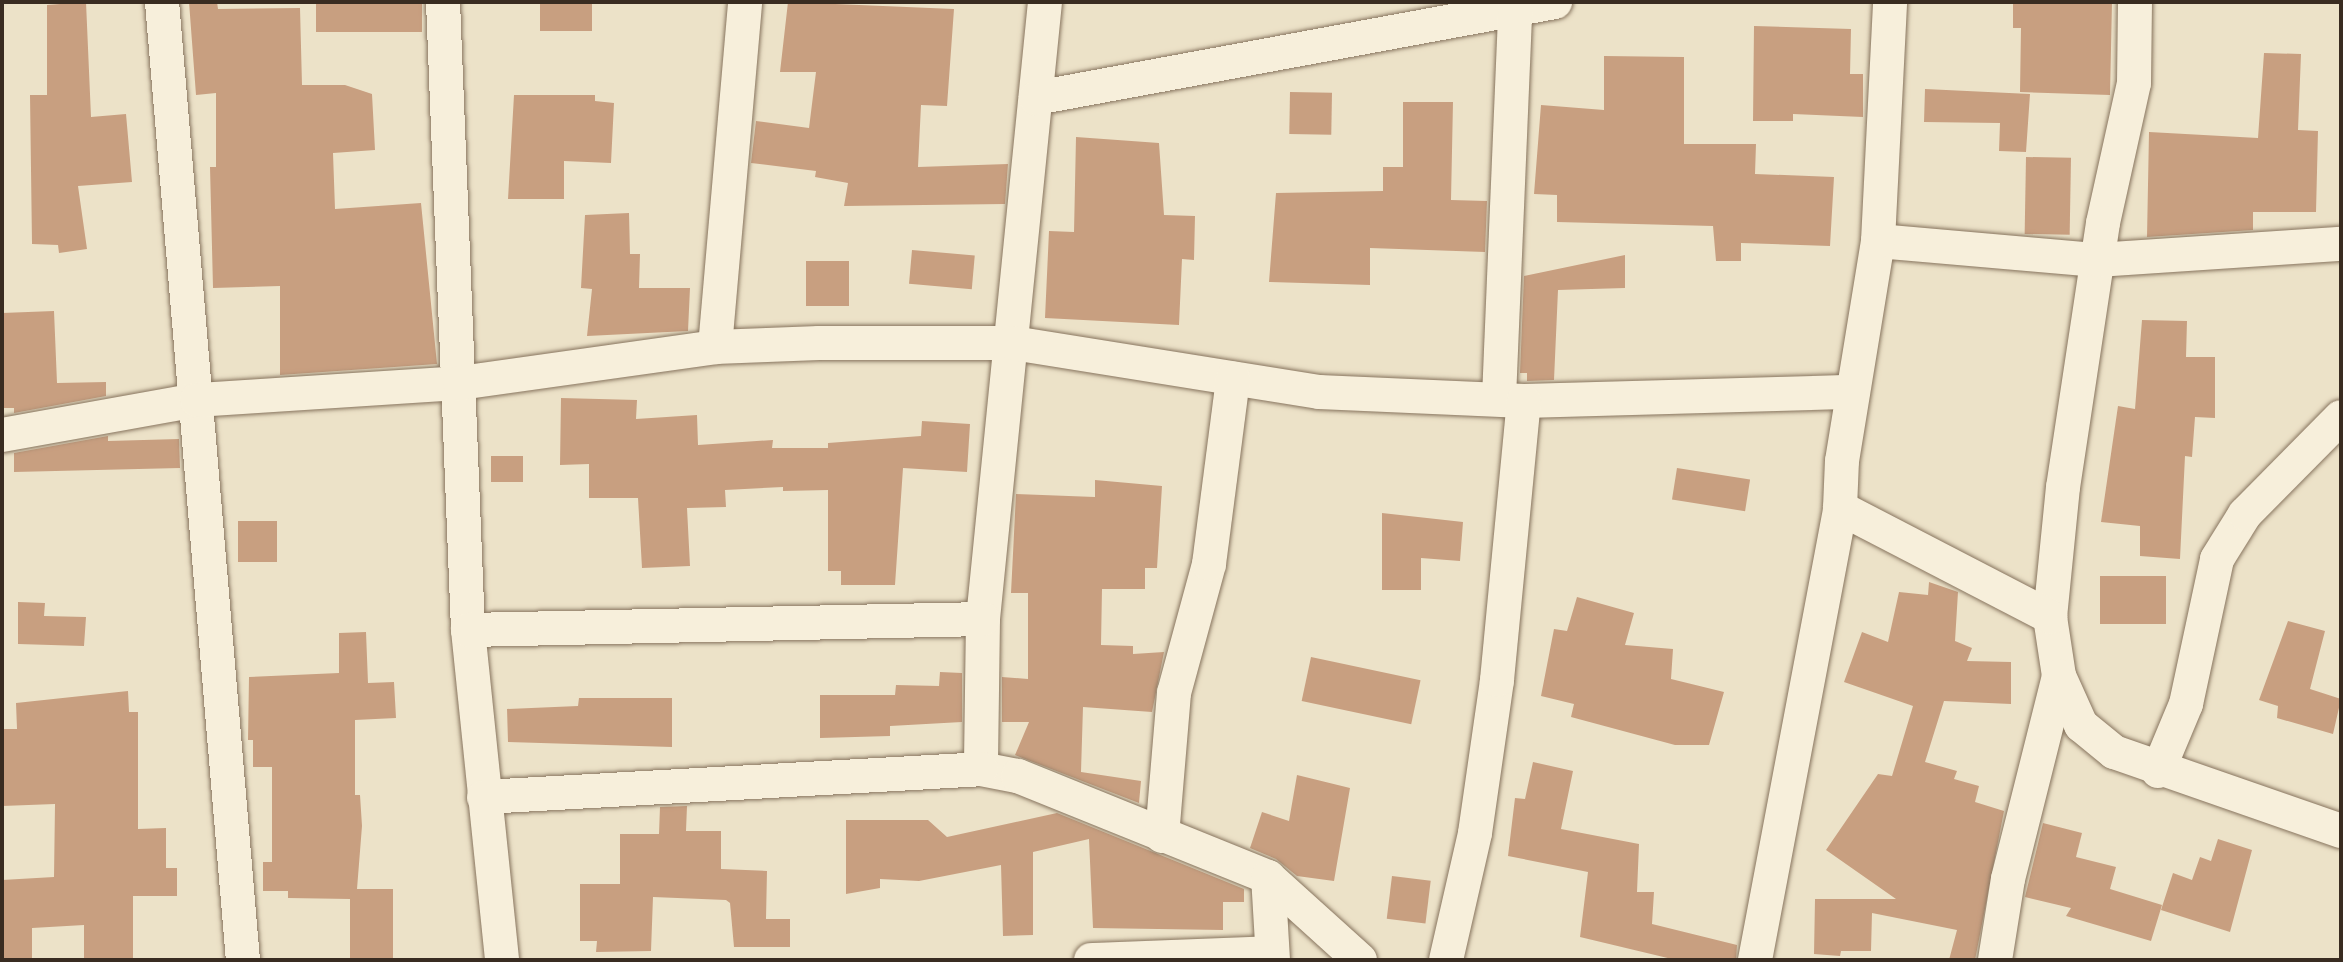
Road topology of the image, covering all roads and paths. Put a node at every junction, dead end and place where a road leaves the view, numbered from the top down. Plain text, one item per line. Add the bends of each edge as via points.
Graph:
1 (162, 2) edge
2 (443, 2) edge
3 (745, 2) edge
4 (1045, 2) edge
5 (1555, 2) edge
6 (1890, 2) edge
7 (2135, 2) edge
8 (1515, 11) junction
9 (1036, 98) junction
10 (1878, 241) junction
11 (2341, 244) edge
12 (2097, 260) junction
13 (1013, 343) junction
14 (715, 347) junction
15 (1233, 379) junction
16 (460, 383) junction
17 (1853, 392) junction
18 (197, 400) junction
19 (1511, 400) junction
20 (2341, 417) edge
21 (2, 435) edge
22 (1840, 508) junction
23 (2050, 617) junction
24 (983, 619) junction
25 (468, 630) junction
26 (2059, 676) junction
27 (981, 769) junction
28 (2158, 771) junction
29 (484, 797) junction
30 (1162, 836) junction
31 (2341, 837) edge
32 (1268, 877) junction
33 (1272, 957) edge
34 (243, 960) edge
35 (502, 960) edge
36 (1091, 960) edge
37 (1360, 960) edge
38 (1446, 960) edge
39 (1755, 960) edge
40 (1995, 960) edge

1 - 18 street
2 - 16 street
3 - 14 street
4 - 9 street
5 - 8 street
6 - 10 street
7 - 12 street via 2134,83
8 - 9 street
8 - 19 street
9 - 13 street
10 - 12 street
10 - 17 street
11 - 12 street
12 - 23 street
13 - 14 street
13 - 15 street
13 - 24 street
14 - 16 street
15 - 19 street via 1319,392
15 - 30 street via 1209,564 1174,693
16 - 18 street
16 - 25 street
17 - 19 street
17 - 22 street
18 - 21 street
18 - 34 street
19 - 38 street via 1497,680 1475,833
20 - 28 street via 2245,514 2217,559 2186,704
22 - 23 street
22 - 39 street
23 - 26 street
24 - 25 street
24 - 27 street
25 - 29 street
26 - 28 street via 2081,725 2114,752
26 - 40 street via 2008,879
27 - 29 street
27 - 30 street via 1018,776
28 - 31 street
29 - 35 street
30 - 32 street
32 - 33 street
32 - 37 street
33 - 36 street

